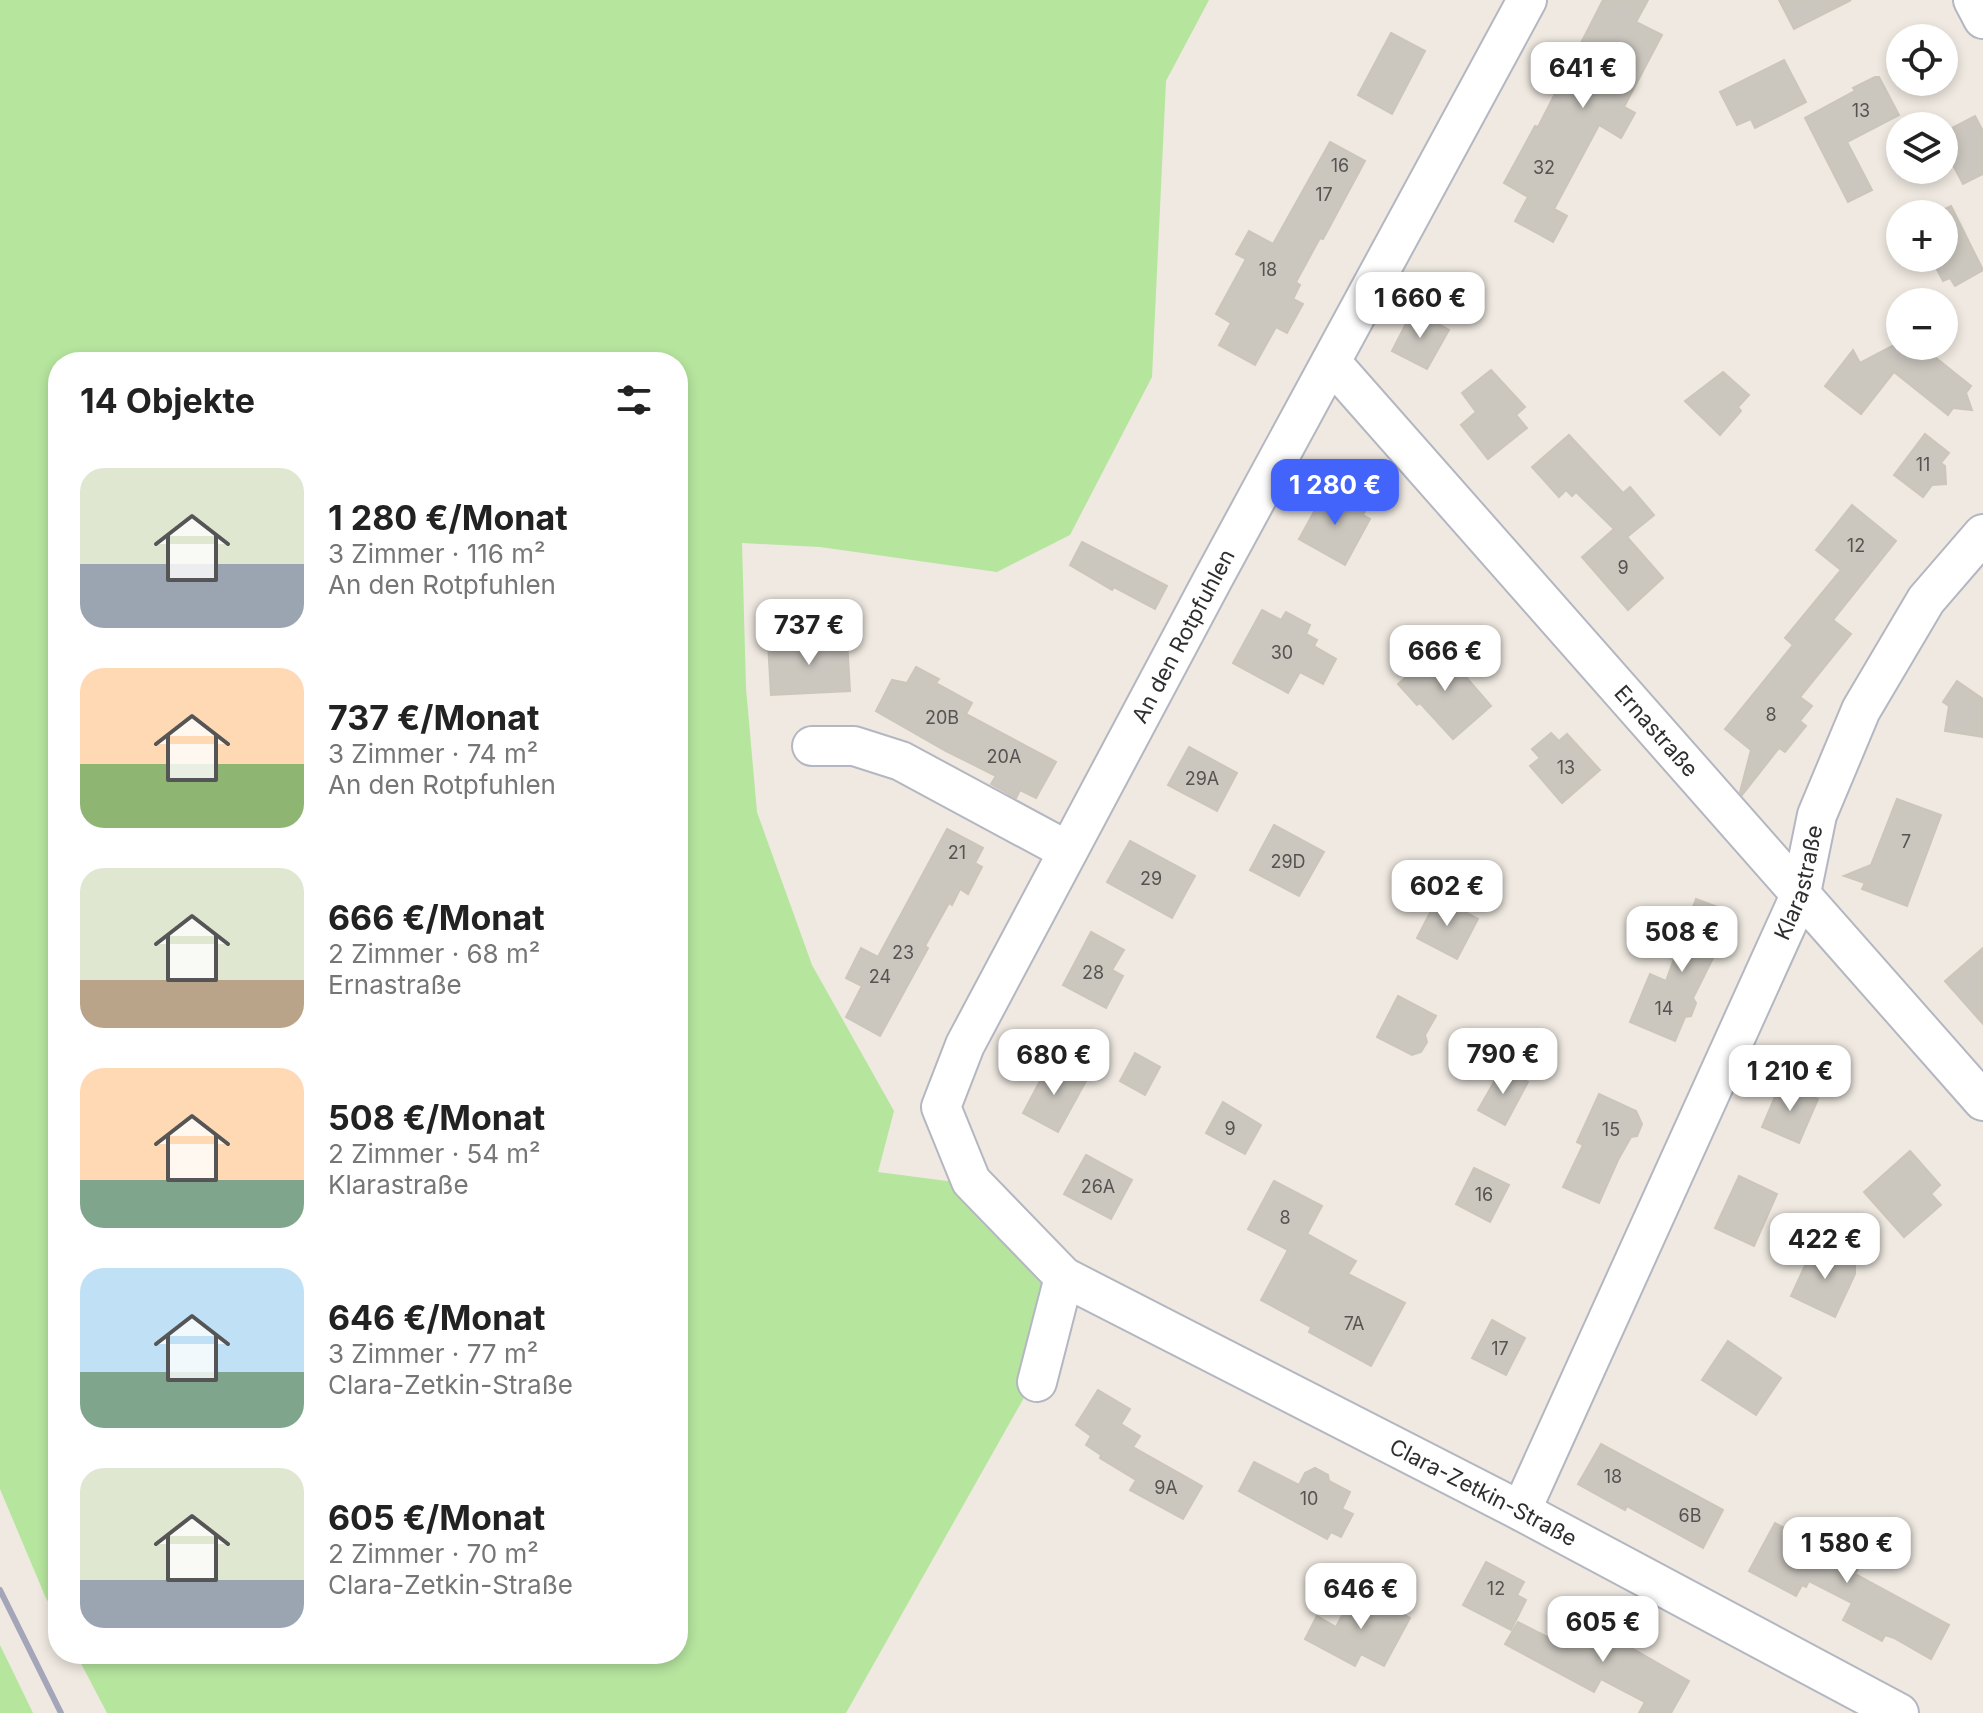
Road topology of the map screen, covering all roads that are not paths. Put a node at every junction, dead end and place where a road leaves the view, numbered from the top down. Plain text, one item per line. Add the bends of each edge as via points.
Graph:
1 (1527, 0) edge
2 (1973, 0) edge
3 (1983, 19) edge
4 (1331, 362) junction
5 (1983, 534) edge
6 (812, 746) dead end
7 (1068, 851) junction
8 (1801, 893) junction
9 (1983, 1101) edge
10 (1064, 1277) junction
11 (1037, 1382) dead end
12 (1521, 1511) junction
13 (1899, 1713) edge

1 - 4 street, An den Rotpfuhlen
2 - 3 street
4 - 7 street, An den Rotpfuhlen
4 - 8 street, Ernastraße
5 - 8 street, Klarastraße via 1926,600 1861,710 1817,815
6 - 7 street via 854,746 901,761
7 - 10 street, An den Rotpfuhlen via 965,1045 941,1107 971,1181
8 - 9 street, Ernastraße
8 - 12 street, Klarastraße
10 - 11 street
10 - 12 street, Clara-Zetkin-Straße
12 - 13 street, Clara-Zetkin-Straße

